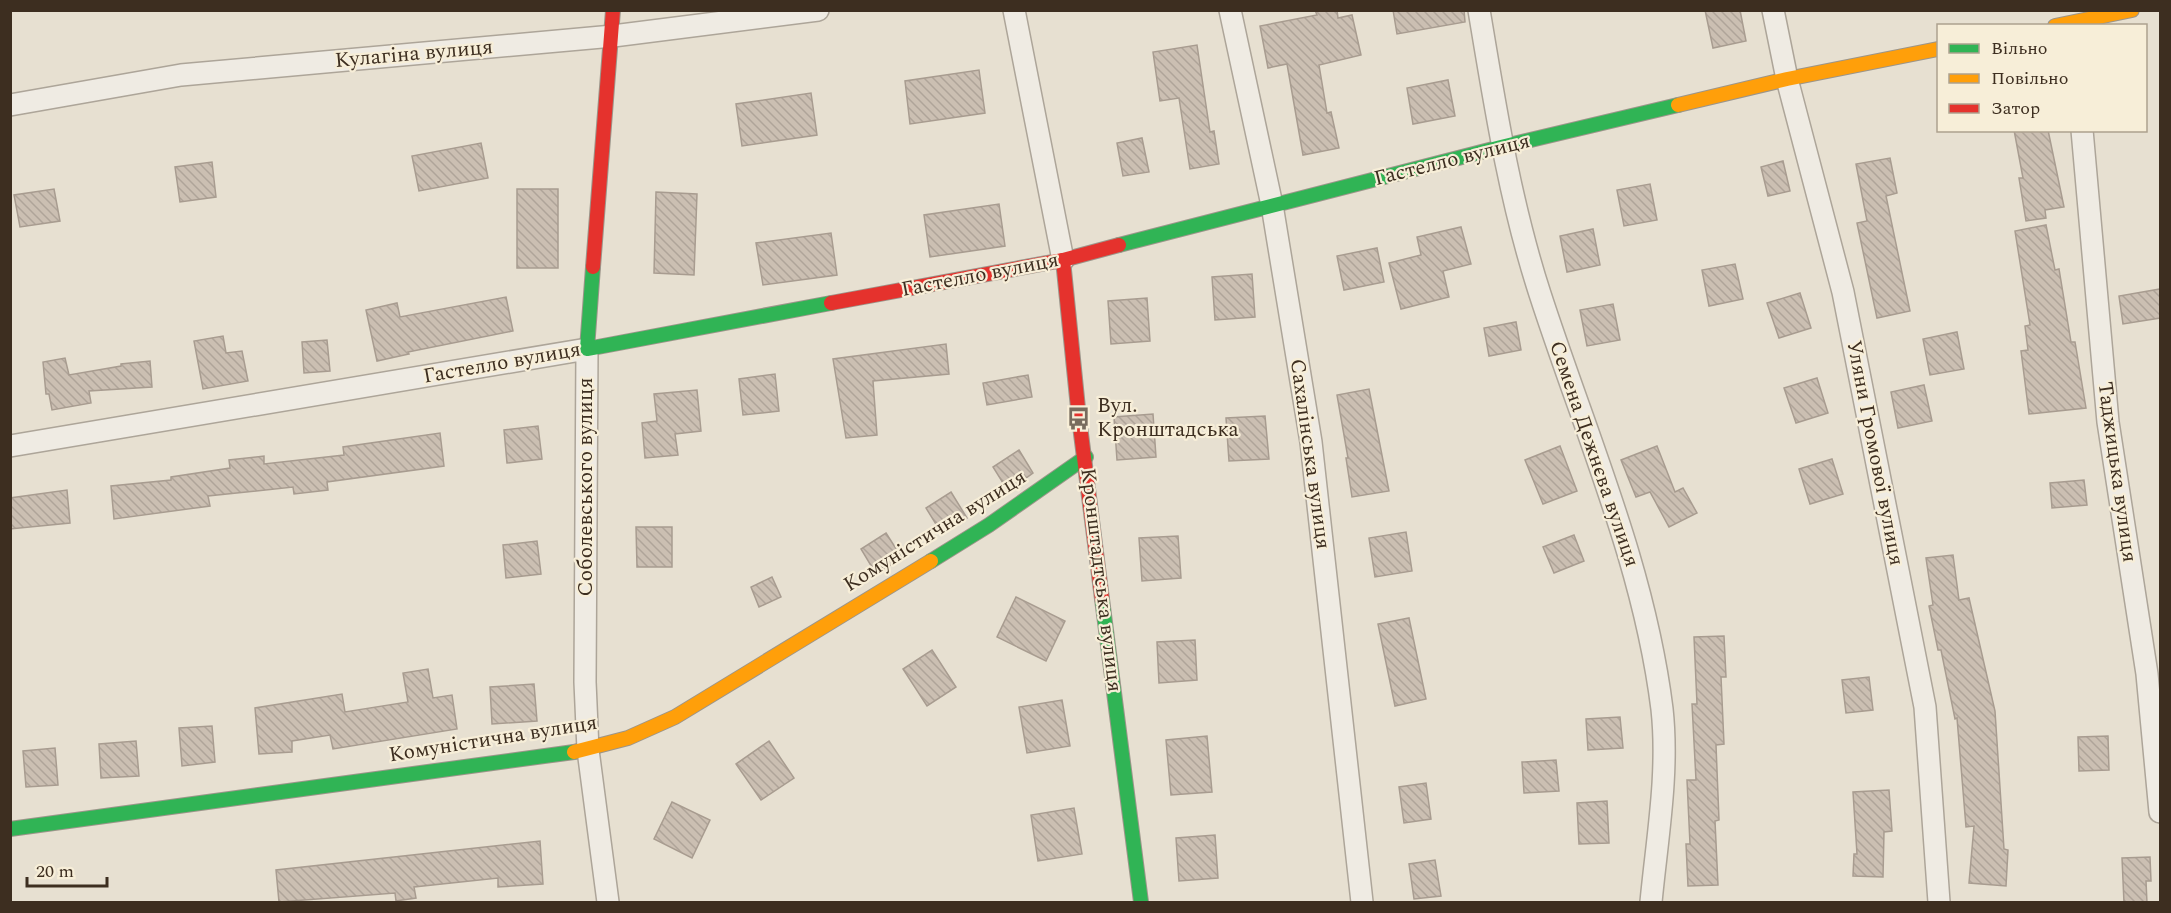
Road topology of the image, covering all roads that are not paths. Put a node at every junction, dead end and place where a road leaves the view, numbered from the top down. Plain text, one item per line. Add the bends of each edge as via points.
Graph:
1 (613, 10) edge
2 (818, 10) edge
3 (1014, 10) edge
4 (1230, 10) edge
5 (1479, 10) edge
6 (1773, 10) edge
7 (2132, 10) edge
8 (2069, 24) edge
9 (613, 36) junction
10 (1937, 49) edge
11 (1787, 79) junction
12 (10, 105) edge
13 (2082, 132) edge
14 (1502, 147) junction
15 (1272, 205) junction
16 (1063, 260) junction
17 (587, 349) junction
18 (10, 446) edge
19 (1086, 457) junction
20 (588, 750) junction
21 (2160, 812) edge
22 (10, 829) edge
23 (608, 903) edge
24 (1140, 903) edge
25 (1362, 903) edge
26 (1651, 903) edge
27 (1940, 903) edge

1 - 9 street, Соболевського вулиця
2 - 9 street, Кулагіна вулиця
3 - 16 street, Кронштадтська вулиця
4 - 15 street, Сахалінська вулиця
5 - 14 street, Семена Дежнєва вулиця
6 - 11 street, Уляни Громової вулиця
7 - 8 street
9 - 12 street, Кулагіна вулиця via 181,75
9 - 17 street, Соболевського вулиця
10 - 11 street, Гастелло вулиця
11 - 14 street, Гастелло вулиця
11 - 27 street, Уляни Громової вулиця via 1843,292 1925,707
13 - 21 street, Таджицька вулиця via 2108,422 2147,674
14 - 15 street, Гастелло вулиця
14 - 26 street, Семена Дежнєва вулиця via 1539,291 1633,563 1652,646 1662,712 1663,788
15 - 16 street, Гастелло вулиця
15 - 25 street, Сахалінська вулиця via 1311,442
16 - 17 street, Гастелло вулиця
16 - 19 street, Кронштадтська вулиця
17 - 18 street, Гастелло вулиця
17 - 20 street, Соболевського вулиця
19 - 20 street, Комуністична вулиця via 989,525 675,717
19 - 24 street, Кронштадтська вулиця
20 - 22 street, Комуністична вулиця
20 - 23 street, Соболевського вулиця

